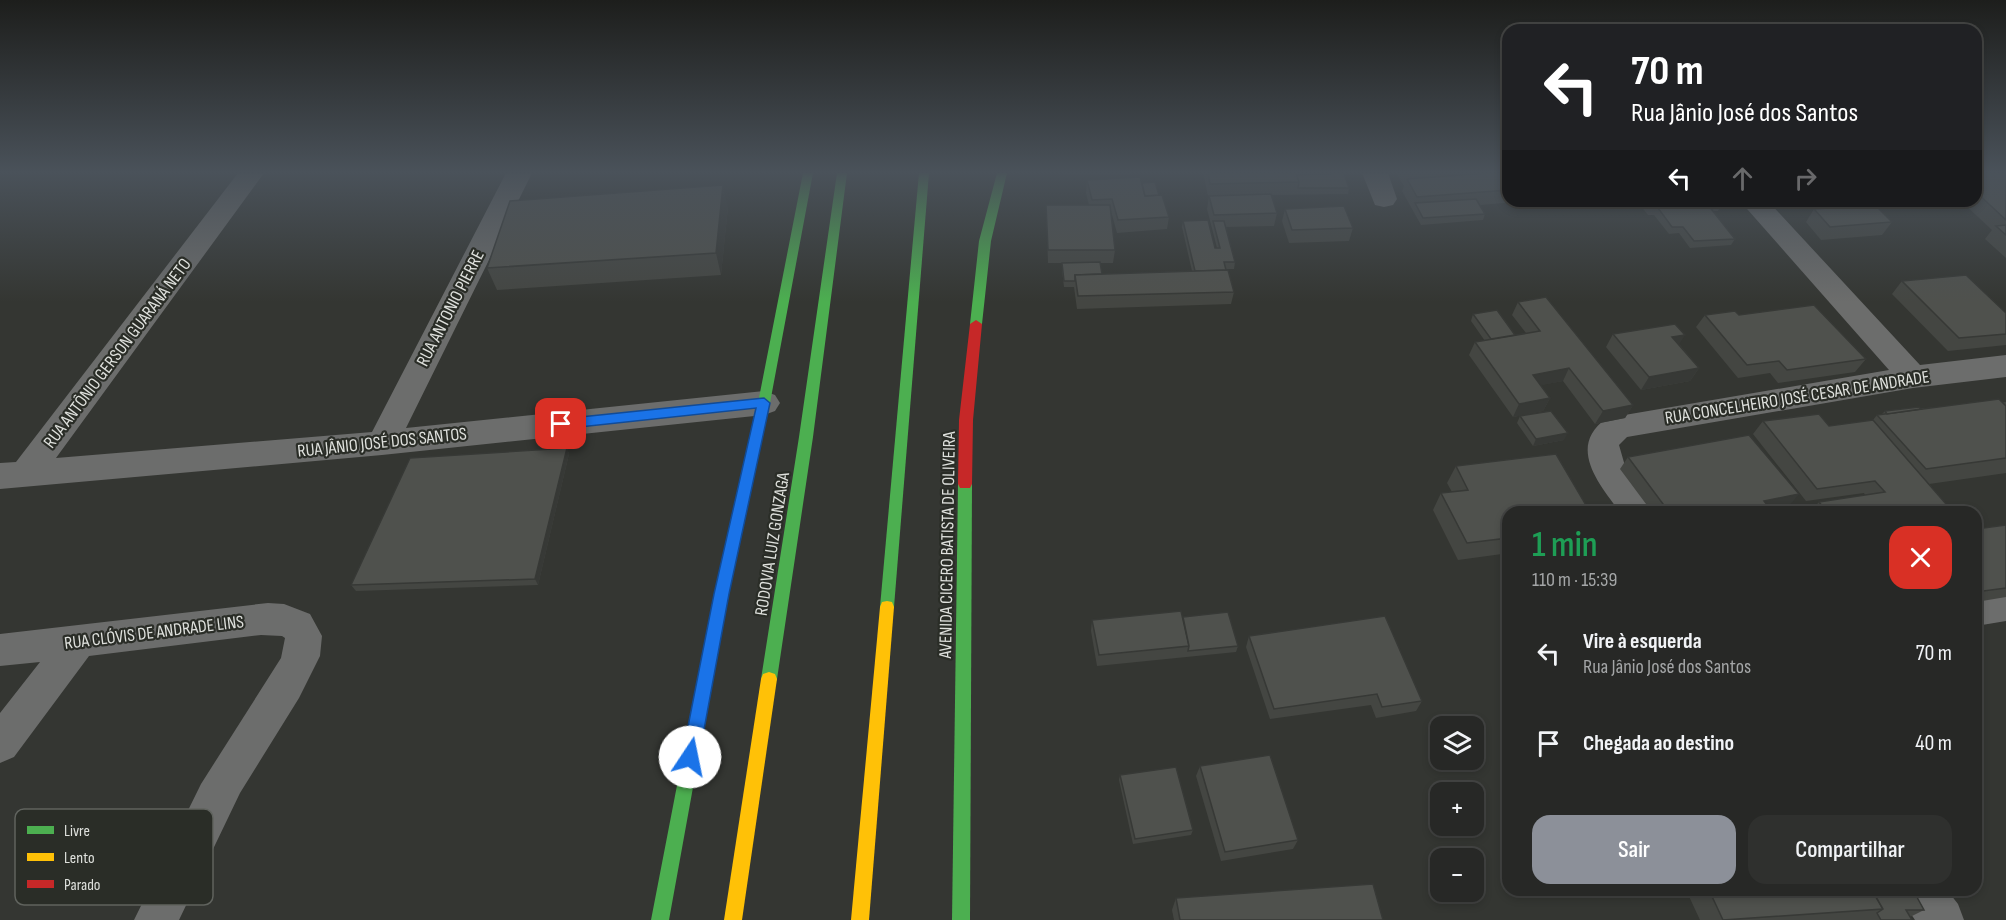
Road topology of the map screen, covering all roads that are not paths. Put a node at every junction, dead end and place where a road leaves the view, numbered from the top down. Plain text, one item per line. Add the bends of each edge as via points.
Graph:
1 (217, 216) edge
2 (497, 216) edge
3 (800, 216) edge
4 (836, 216) edge
5 (920, 216) edge
6 (992, 216) edge
7 (1767, 216) edge
8 (2006, 366) edge
9 (1913, 377) junction
10 (764, 403) junction
11 (382, 443) junction
12 (13, 476) edge
13 (1636, 506) edge
14 (2006, 605) edge
15 (1982, 610) edge
16 (77, 642) junction
17 (0, 650) edge
18 (0, 744) edge
19 (212, 809) edge
20 (1924, 896) edge
21 (164, 905) edge
22 (156, 920) edge
23 (660, 920) edge
24 (733, 920) edge
25 (860, 920) edge
26 (961, 920) edge
27 (1942, 920) edge

1 - 12 street, RUA ANTÔNIO GERSON GUARANÁ NETO
2 - 11 street, RUA ANTONIO PIERRE
3 - 10 main road
4 - 24 main road, RODOVIA LUIZ GONZAGA
5 - 25 main road
6 - 26 main road, AVENIDA CICERO BATISTA DE OLIVEIRA via 966,420
7 - 9 street
8 - 9 street, RUA CONCELHEIRO JOSÉ CESAR DE ANDRADE
9 - 13 street, RUA CONCELHEIRO JOSÉ CESAR DE ANDRADE via 1617,426 1606,436 1602,449 1606,465
10 - 11 street, RUA JÂNIO JOSÉ DOS SANTOS
10 - 23 main road via 721,594
11 - 12 street, RUA JÂNIO JOSÉ DOS SANTOS
14 - 15 street
16 - 17 street, RUA CLÓVIS DE ANDRADE LINS
16 - 18 street
16 - 19 street, RUA CLÓVIS DE ANDRADE LINS via 261,618 284,618 303,632 304,645 297,666 236,761
20 - 27 street
21 - 22 street, RUA CLÓVIS DE ANDRADE LINS

